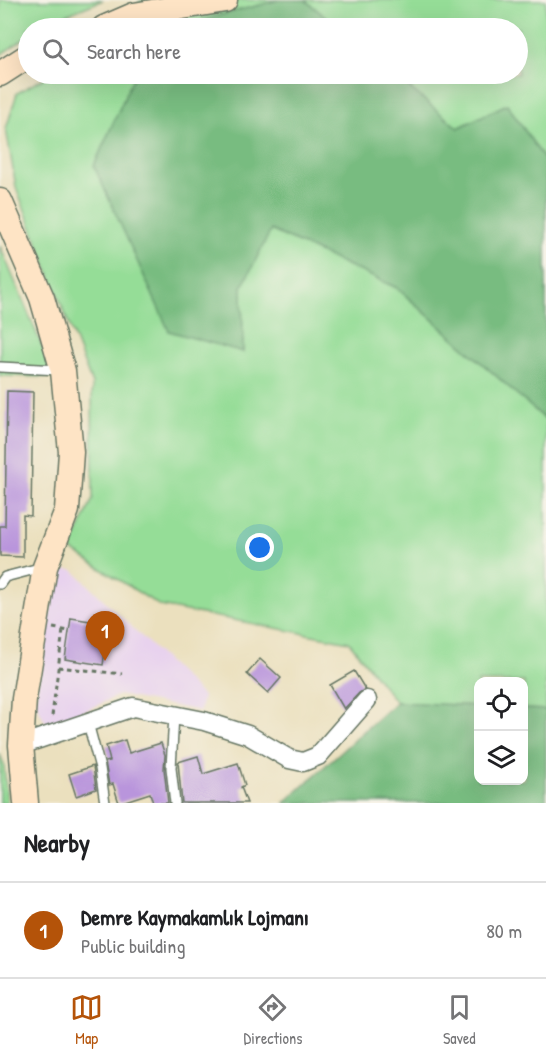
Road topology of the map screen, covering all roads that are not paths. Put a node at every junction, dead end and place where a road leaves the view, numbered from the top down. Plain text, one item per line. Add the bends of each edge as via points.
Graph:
1 (225, 0) edge
2 (127, 18) edge
3 (18, 62) edge
4 (0, 74) edge
5 (0, 201) edge
6 (0, 368) edge
7 (63, 370) junction
8 (45, 567) junction
9 (0, 584) edge
10 (368, 700) dead end
11 (174, 715) junction
12 (88, 723) junction
13 (21, 745) junction
14 (26, 803) edge
15 (105, 803) edge
16 (175, 803) edge

1 - 2 street
3 - 4 street
5 - 7 street via 42,298
6 - 7 lane
7 - 8 street via 71,452 67,510
8 - 9 lane via 4,577
8 - 13 street via 24,699
10 - 11 street via 318,756 303,762 289,759 248,735
11 - 12 street via 133,707
11 - 16 lane via 171,768
12 - 13 street
12 - 15 lane
13 - 14 street

